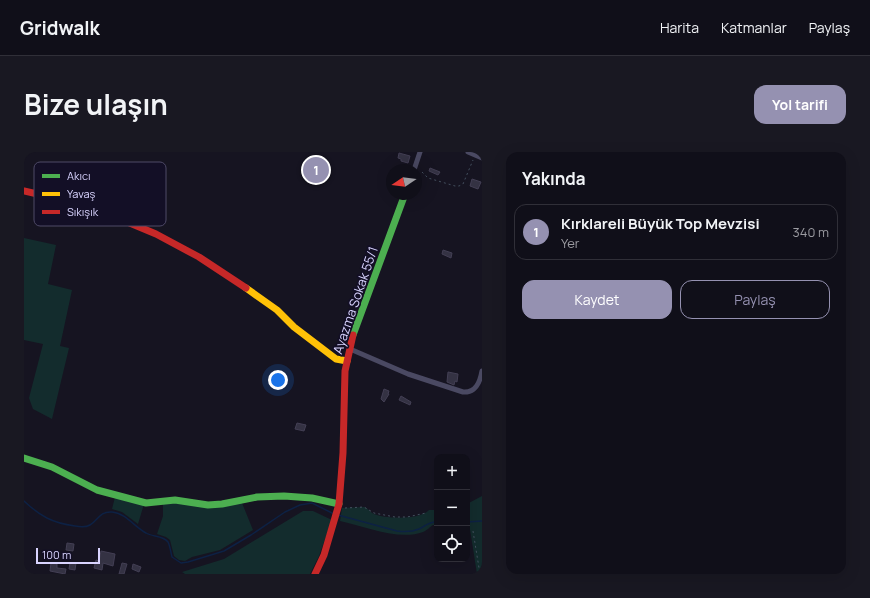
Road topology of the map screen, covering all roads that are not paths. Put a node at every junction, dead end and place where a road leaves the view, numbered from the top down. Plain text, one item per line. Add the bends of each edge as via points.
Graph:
1 (420, 152) edge
2 (468, 152) edge
3 (482, 158) edge
4 (416, 164) edge
5 (24, 191) edge
6 (34, 193) edge
7 (403, 200) edge
8 (137, 226) edge
9 (350, 349) junction
10 (347, 361) junction
11 (482, 371) edge
12 (24, 458) edge
13 (338, 508) junction
14 (315, 574) edge

1 - 4 street
2 - 3 street
5 - 6 street
7 - 9 street, Ayazma Sokak 55/1 via 353,334
8 - 10 street via 199,257 277,310 294,327 336,359
9 - 10 street, Ayazma Sokak 55/1
9 - 11 street via 408,374 463,392 475,388
10 - 13 street, Ayazma Sokak 55/1
12 - 13 street via 52,467 97,490 146,503 175,500 208,505 257,497 284,496 312,498
13 - 14 street, Ayazma Sokak 55/1 via 324,555

